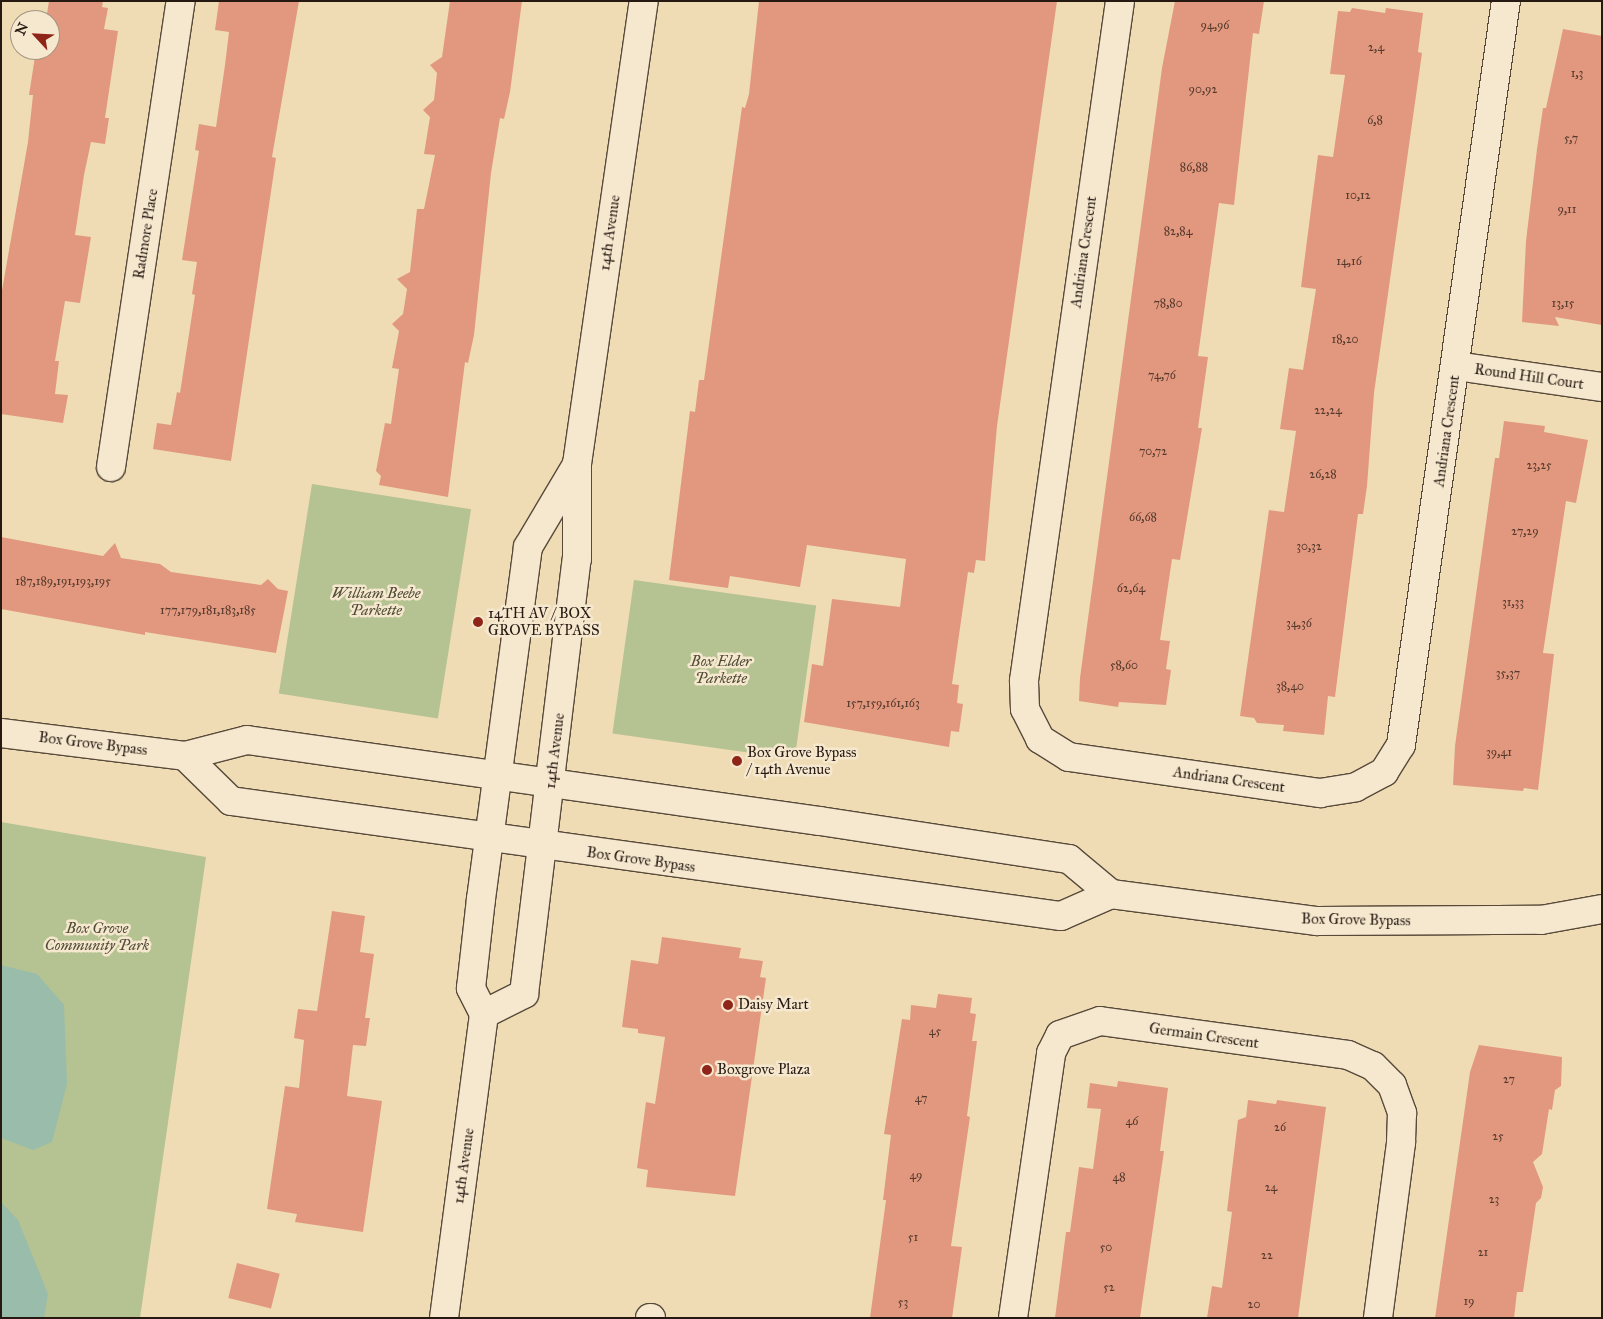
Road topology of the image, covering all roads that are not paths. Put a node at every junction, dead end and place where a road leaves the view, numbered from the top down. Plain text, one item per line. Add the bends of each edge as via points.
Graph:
1 (181, 1) edge
2 (644, 1) edge
3 (1120, 1) edge
4 (1506, 1) edge
5 (1456, 366) junction
6 (1602, 387) edge
7 (577, 464) junction
8 (111, 467) dead end
9 (1, 733) edge
10 (185, 756) junction
11 (496, 776) junction
12 (551, 783) junction
13 (488, 838) junction
14 (543, 846) junction
15 (1111, 894) junction
16 (1602, 909) edge
17 (484, 1014) junction
18 (444, 1318) edge
19 (1013, 1318) edge
20 (1378, 1318) edge

1 - 8 main road, Radmore Place
2 - 7 main road, 14th Avenue
3 - 5 main road, Andriana Crescent via 1024,681 1025,709 1040,738 1069,758 1320,793 1356,787 1384,772 1401,745
4 - 5 main road, Andriana Crescent
5 - 6 main road, Round Hill Court
7 - 11 main road, 14th Avenue via 528,547
7 - 12 main road, 14th Avenue via 577,559
9 - 10 main road, Box Grove Bypass
10 - 11 main road, Box Grove Bypass via 247,740
10 - 13 main road, Box Grove Bypass via 231,801
11 - 12 main road, Box Grove Bypass
11 - 13 main road, 14th Avenue
12 - 14 main road, 14th Avenue
12 - 15 main road, Box Grove Bypass via 1069,859
13 - 14 main road, Box Grove Bypass
13 - 17 main road, 14th Avenue via 471,988
14 - 15 main road, Box Grove Bypass via 1061,916
14 - 17 main road, 14th Avenue via 524,994
15 - 16 main road, Box Grove Bypass via 1317,921 1541,920
17 - 18 main road, 14th Avenue
19 - 20 main road, Germain Crescent via 1051,1052 1060,1035 1100,1022 1348,1055 1373,1066 1392,1086 1402,1113 1401,1143

